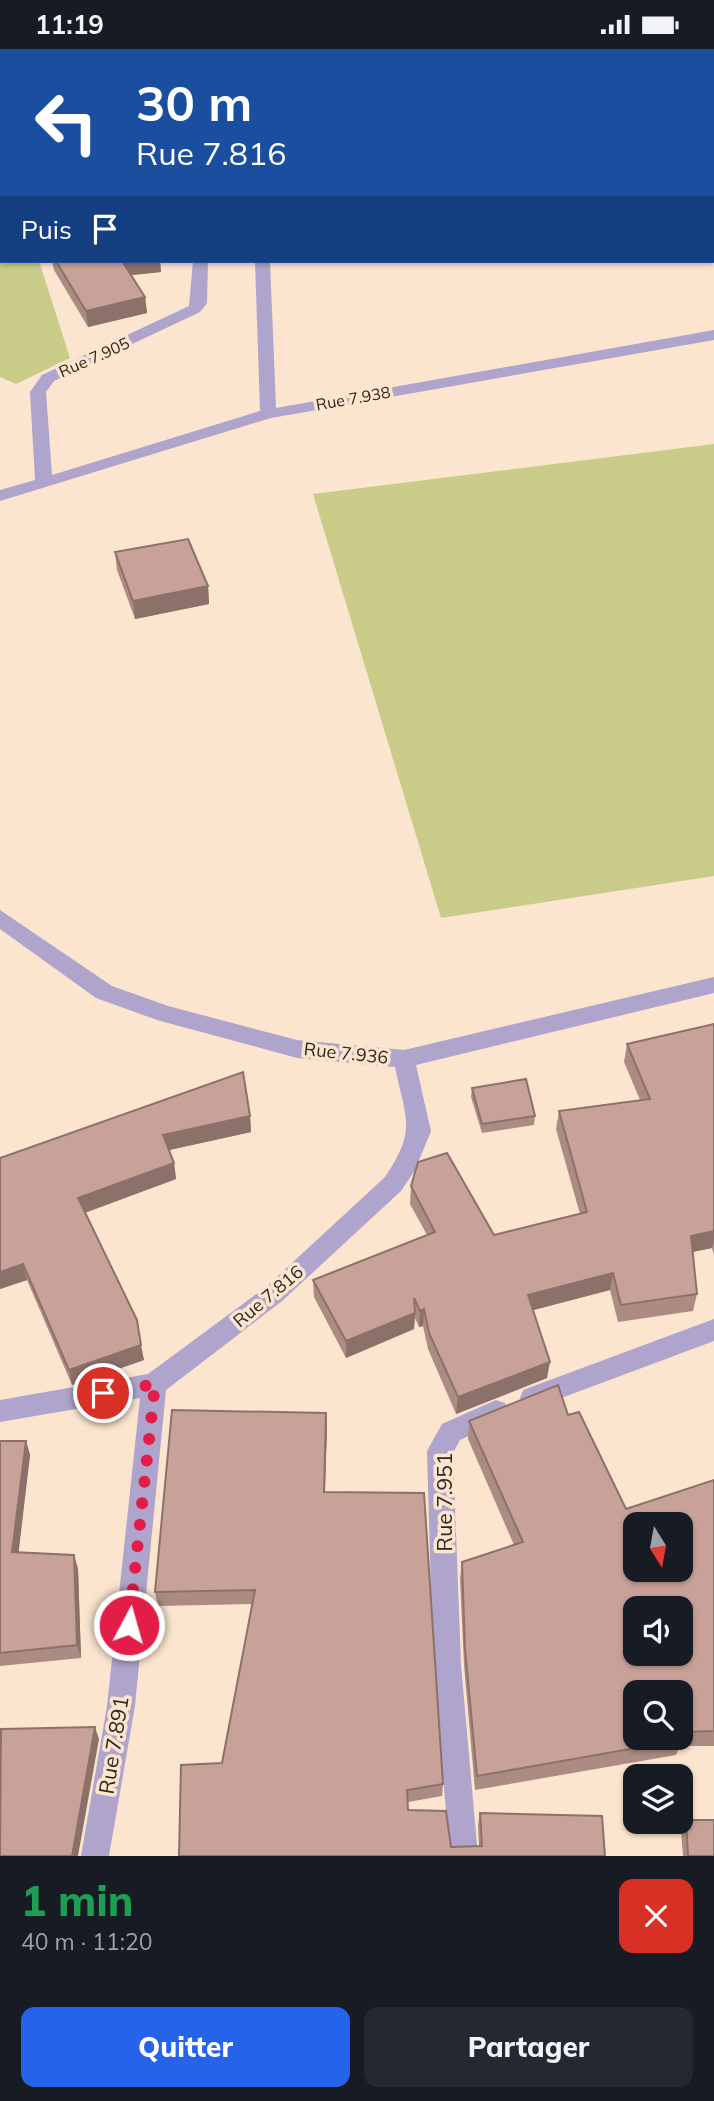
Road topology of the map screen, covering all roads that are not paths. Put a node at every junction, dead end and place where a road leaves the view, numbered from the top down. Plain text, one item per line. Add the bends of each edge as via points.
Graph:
1 (200, 263) edge
2 (262, 263) edge
3 (714, 335) edge
4 (268, 414) junction
5 (44, 484) junction
6 (0, 496) edge
7 (0, 918) edge
8 (714, 985) edge
9 (404, 1059) junction
10 (714, 1330) edge
11 (155, 1384) junction
12 (0, 1411) edge
13 (95, 1856) edge
14 (464, 1856) edge

1 - 5 street, Rue 7.905 via 195,309 48,377 41,385
2 - 4 street
3 - 4 street, Rue 7.938
4 - 5 street, Rue 7.938
5 - 6 street, Rue 7.938
7 - 9 street, Rue 7.936 via 104,992 164,1014 297,1049
8 - 9 street, Rue 7.936
9 - 11 street, Rue 7.816 via 420,1131 393,1184 274,1294
10 - 14 street, Rue 7.951 via 475,1419 451,1431 440,1451 447,1665
11 - 12 street, Rue 7.816
11 - 13 street, Rue 7.891 via 121,1706

